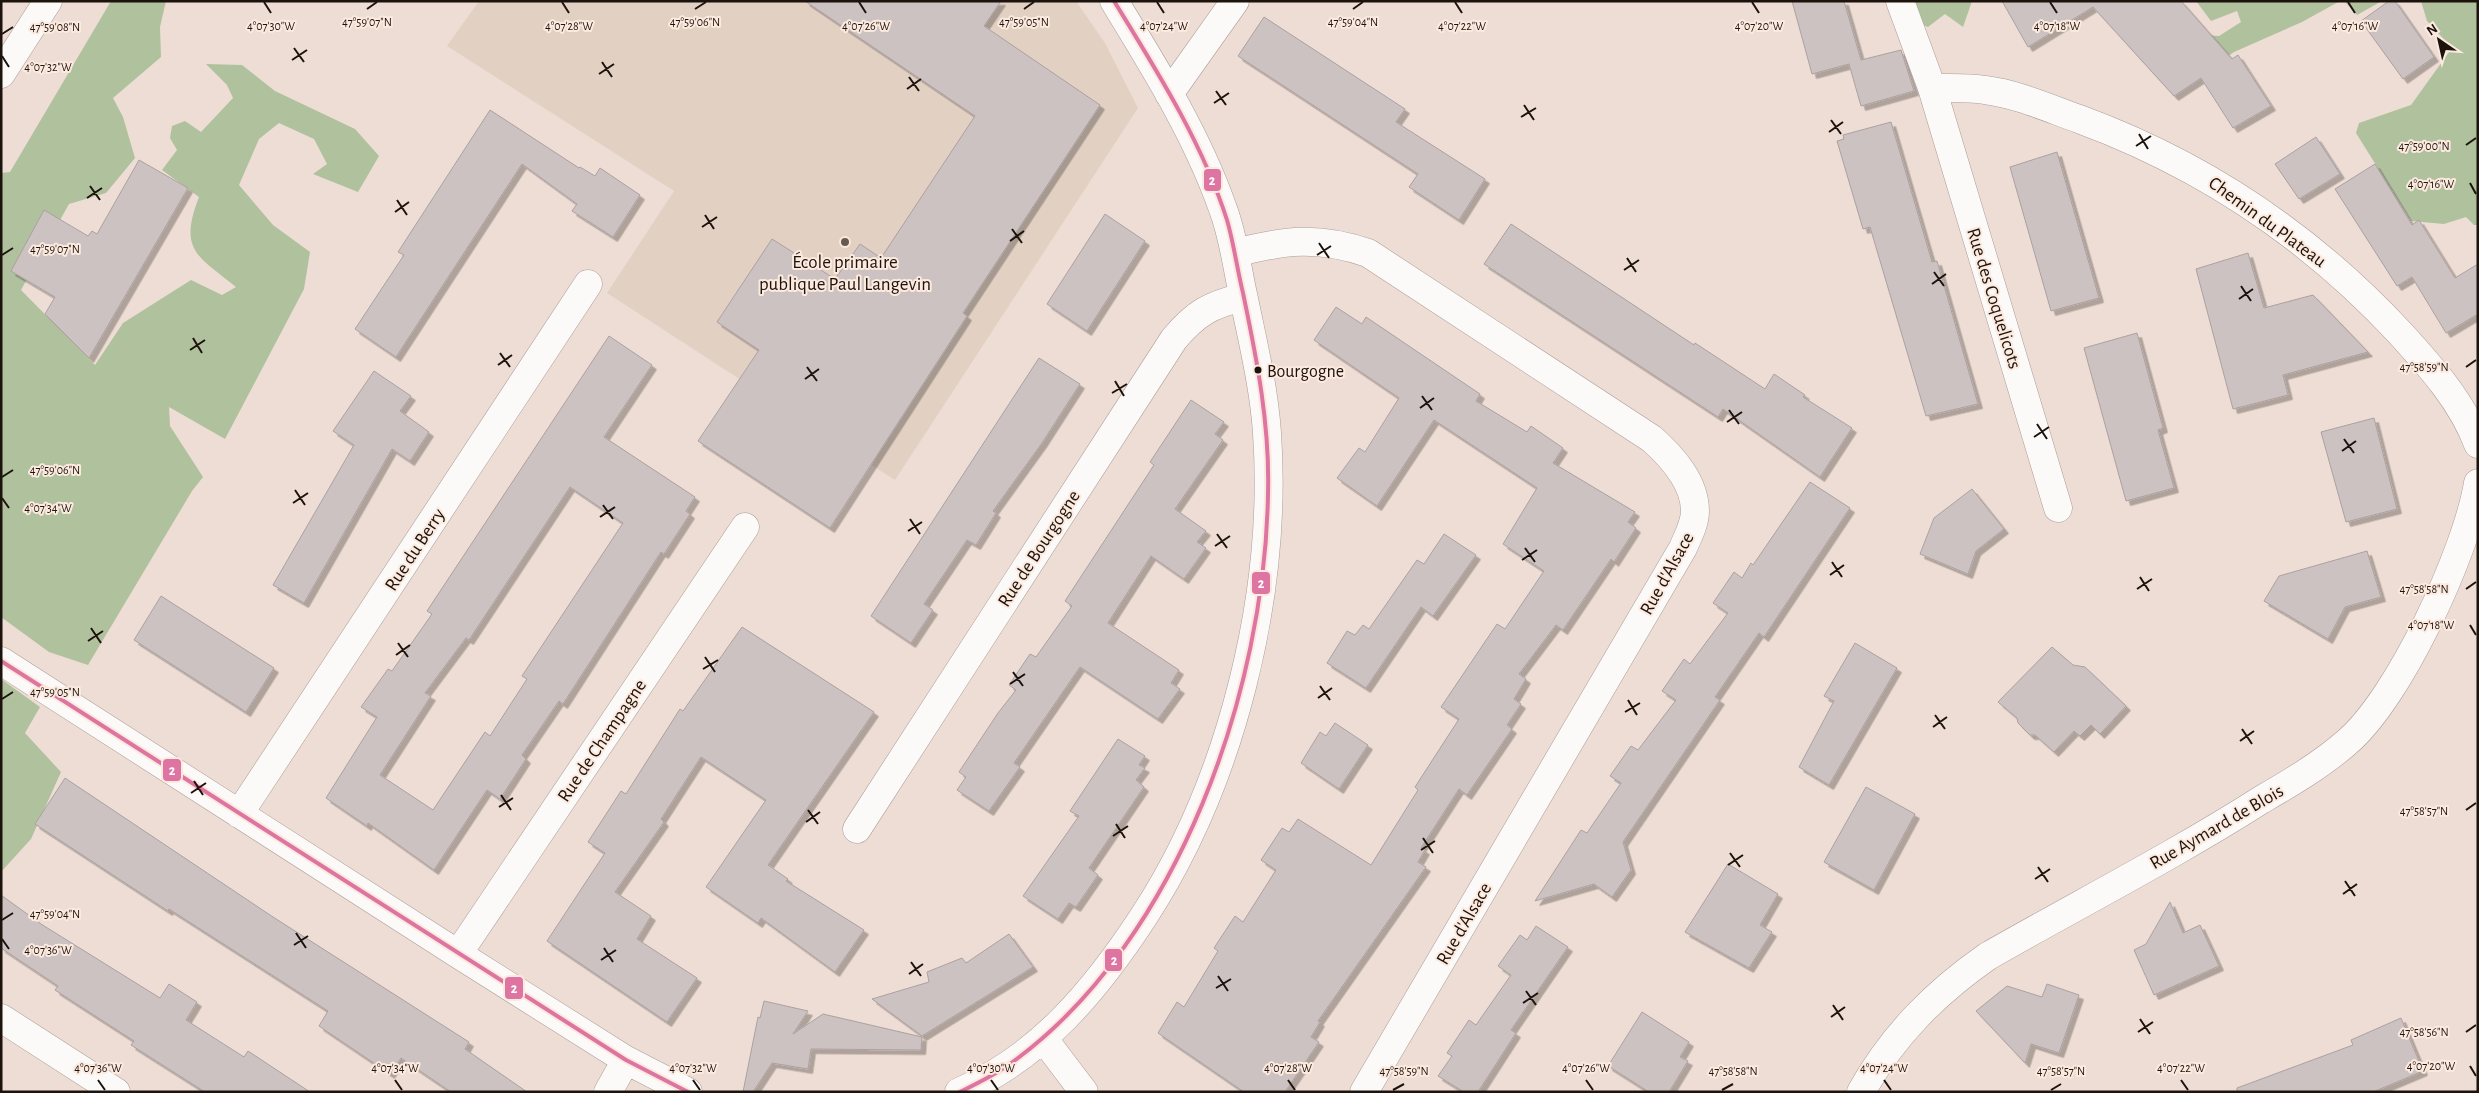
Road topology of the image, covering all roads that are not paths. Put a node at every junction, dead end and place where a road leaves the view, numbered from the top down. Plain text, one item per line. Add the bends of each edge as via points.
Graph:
1 (48, 1) edge
2 (1114, 1) edge
3 (1234, 1) edge
4 (1900, 1) edge
5 (1, 74) edge
6 (1932, 88) junction
7 (1169, 94) junction
8 (1235, 253) junction
9 (588, 284) dead end
10 (1243, 297) junction
11 (2478, 444) edge
12 (2478, 483) edge
13 (2058, 508) dead end
14 (745, 526) dead end
15 (1, 661) edge
16 (239, 814) junction
17 (857, 829) dead end
18 (458, 954) junction
19 (1, 1018) edge
20 (1043, 1038) junction
21 (626, 1060) junction
22 (116, 1092) edge
23 (608, 1092) edge
24 (688, 1092) edge
25 (959, 1092) edge
26 (1084, 1092) edge
27 (1364, 1092) edge
28 (1861, 1092) edge

1 - 5 street
2 - 7 street
3 - 7 street
4 - 6 street
6 - 11 street, Chemin du Plateau via 1985,90 2032,102 2163,153 2235,193 2304,244 2379,311 2445,387 2470,423
6 - 13 street, Rue des Coquelicots
7 - 8 street via 1213,181
8 - 10 street
8 - 27 street, Rue d'Alsace via 1291,241 1331,242 1368,252 1652,439 1670,455 1694,501 1692,527 1683,548
9 - 16 street, Rue du Berry
10 - 17 street, Rue de Bourgogne via 1208,307 1190,320 1174,339
10 - 20 street via 1264,411 1269,470 1261,583 1237,701 1207,798 1158,894 1101,978
12 - 28 street, Rue Aymard de Blois via 2466,532 2436,602 2384,698 2347,743 2233,818 1988,956 1955,979 1921,1009 1895,1039
14 - 18 street, Rue de Champagne
15 - 16 street
16 - 18 street
18 - 21 street
19 - 22 street
20 - 25 street via 1005,1068
20 - 26 street
21 - 23 street
21 - 24 street

